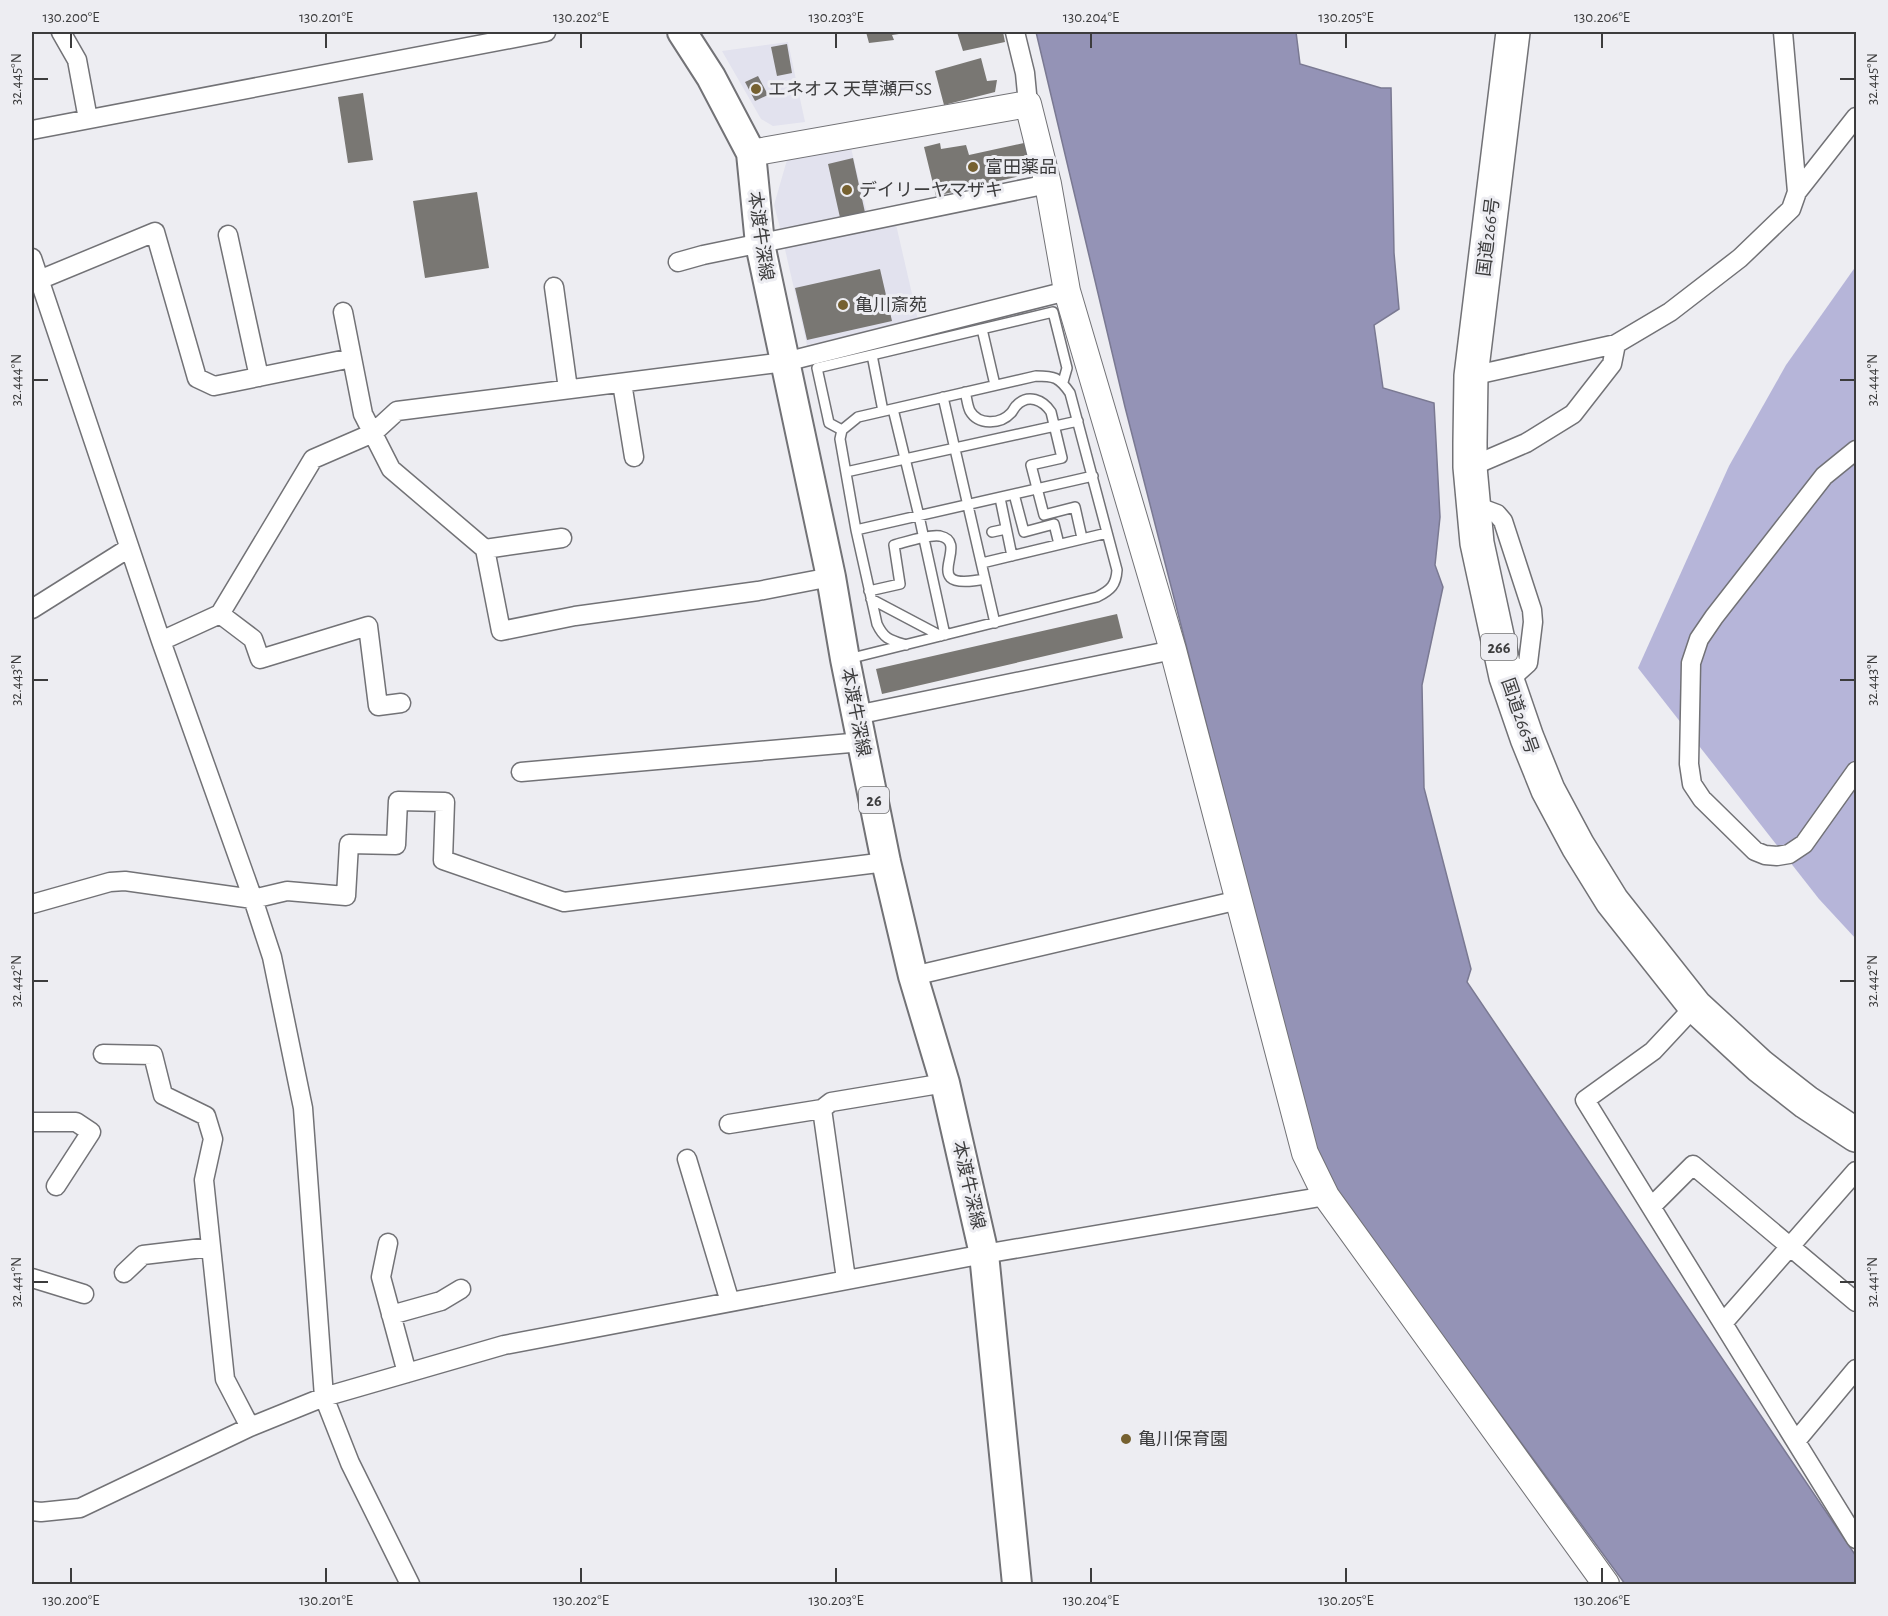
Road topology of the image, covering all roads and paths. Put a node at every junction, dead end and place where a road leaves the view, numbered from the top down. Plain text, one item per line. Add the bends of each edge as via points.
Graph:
1 (61, 32) edge
2 (546, 32) edge
3 (682, 32) edge
4 (1015, 32) edge
5 (1513, 32) edge
6 (1783, 32) edge
7 (1028, 104) junction
8 (1857, 117) edge
9 (88, 119) junction
10 (32, 130) edge
11 (751, 153) junction
12 (1048, 184) junction
13 (1797, 192) junction
14 (228, 236) dead end
15 (760, 244) junction
16 (32, 258) edge
17 (678, 262) dead end
18 (39, 280) junction
19 (554, 287) dead end
20 (1067, 291) junction
21 (344, 312) dead end
22 (982, 329) junction
23 (1616, 344) junction
24 (872, 355) junction
25 (352, 358) junction
26 (785, 362) junction
27 (1471, 376) junction
28 (259, 377) junction
29 (1062, 382) junction
30 (622, 383) junction
31 (995, 385) junction
32 (568, 389) junction
33 (965, 392) junction
34 (943, 397) junction
35 (888, 410) junction
36 (1078, 421) junction
37 (1054, 426) junction
38 (842, 430) junction
39 (373, 433) junction
40 (955, 448) junction
41 (1857, 450) edge
42 (634, 458) dead end
43 (905, 459) junction
44 (1470, 467) junction
45 (846, 472) junction
46 (1093, 476) junction
47 (1038, 489) junction
48 (1014, 495) junction
49 (1000, 498) junction
50 (968, 505) junction
51 (919, 516) junction
52 (1006, 529) junction
53 (856, 530) junction
54 (992, 532) dead end
55 (1107, 533) junction
56 (562, 538) dead end
57 (924, 538) junction
58 (1082, 538) junction
59 (1059, 544) junction
60 (129, 548) junction
61 (484, 549) junction
62 (1012, 556) junction
63 (982, 563) junction
64 (831, 577) junction
65 (985, 579) junction
66 (870, 595) junction
67 (32, 609) edge
68 (220, 614) junction
69 (995, 623) junction
70 (943, 635) junction
71 (160, 641) junction
72 (906, 645) junction
73 (1173, 650) junction
74 (845, 659) junction
75 (401, 703) dead end
76 (859, 728) junction
77 (1857, 771) edge
78 (521, 772) dead end
79 (886, 862) junction
80 (253, 899) junction
81 (1239, 900) junction
82 (32, 904) edge
83 (913, 976) junction
84 (1695, 1006) junction
85 (103, 1054) dead end
86 (945, 1083) junction
87 (822, 1109) junction
88 (32, 1122) edge
89 (729, 1124) dead end
90 (1857, 1135) edge
91 (687, 1159) dead end
92 (1857, 1171) edge
93 (56, 1186) dead end
94 (1326, 1196) junction
95 (1651, 1207) junction
96 (388, 1243) dead end
97 (211, 1247) junction
98 (1790, 1247) junction
99 (984, 1254) junction
100 (124, 1273) dead end
101 (32, 1278) edge
102 (846, 1279) junction
103 (461, 1289) dead end
104 (84, 1294) dead end
105 (730, 1302) junction
106 (1857, 1302) edge
107 (391, 1315) junction
108 (1723, 1323) junction
109 (1857, 1369) edge
110 (407, 1373) junction
111 (324, 1397) junction
112 (250, 1427) junction
113 (1796, 1442) junction
114 (32, 1511) edge
115 (1857, 1539) edge
116 (410, 1584) edge
117 (1017, 1584) edge
118 (1606, 1584) edge

1 - 9 street via 77,60
2 - 9 street
3 - 11 main road, 本渡牛深線 / 26
4 - 7 street
5 - 27 highway, 国道266号 / 266
6 - 13 street
7 - 11 street
7 - 12 street
8 - 13 street
9 - 10 street
11 - 15 main road, 本渡牛深線 / 26
12 - 15 street
12 - 20 street
13 - 23 street via 1791,209 1740,258 1670,312
14 - 28 street
15 - 17 street
15 - 26 main road, 本渡牛深線 / 26
16 - 18 street
18 - 28 street via 155,232 197,378 214,387
18 - 60 street
19 - 32 street
20 - 26 street
20 - 73 street
21 - 25 street
22 - 24 lane
22 - 29 lane via 1053,312 1067,368
22 - 31 lane
23 - 27 street
23 - 44 street via 1612,364 1573,414 1526,443
24 - 35 lane
24 - 38 lane via 817,368 829,423
25 - 28 street
25 - 39 street via 363,414
26 - 30 street
26 - 64 main road, 本渡牛深線 / 26
27 - 44 highway, 国道266号 / 266
29 - 31 lane via 1051,376 1036,376
29 - 36 lane via 1070,393
30 - 32 street
30 - 42 street
31 - 33 lane
32 - 39 street via 397,411
33 - 34 lane
33 - 37 lane via 970,411 978,419 999,420 1011,414 1023,400 1032,399 1047,406
34 - 35 lane
34 - 40 lane
35 - 38 lane via 858,417
35 - 43 lane
36 - 37 lane
36 - 46 lane
37 - 40 lane
37 - 47 lane via 1062,458 1031,465
38 - 45 lane
39 - 61 street via 391,469
39 - 68 street via 313,459
40 - 43 lane
40 - 50 lane
41 - 77 street via 1824,476 1699,639 1691,663 1689,764 1692,784 1702,799 1755,851 1777,856 1789,854 1804,844
43 - 45 lane
43 - 51 lane
44 - 84 highway, 国道266号 / 266 via 1477,543 1506,677 1535,759 1578,846 1612,902
45 - 53 lane
46 - 47 lane
46 - 55 lane
47 - 48 lane
47 - 58 lane via 1044,515 1075,507
48 - 49 lane
48 - 59 lane via 1024,532 1054,524
49 - 50 lane
49 - 52 lane
50 - 51 lane
50 - 63 lane
51 - 53 lane
51 - 57 lane
52 - 54 lane
52 - 62 lane
53 - 66 lane
55 - 58 lane
55 - 69 lane via 1117,570 1110,591
56 - 61 street
57 - 65 lane via 943,537 949,541 952,557 947,573 952,580
57 - 66 lane via 894,545 900,584
57 - 70 lane
58 - 59 lane
59 - 62 lane
60 - 67 street
60 - 71 street
61 - 64 street via 501,631
62 - 63 lane
63 - 65 lane
64 - 74 main road, 本渡牛深線 / 26
65 - 69 lane
66 - 70 lane
66 - 72 lane via 882,634
68 - 71 street
68 - 75 street via 253,639 260,659 368,626 378,706
69 - 70 lane
70 - 72 lane
71 - 80 street
72 - 74 lane
73 - 76 street
73 - 81 street
74 - 76 main road, 本渡牛深線 / 26
76 - 78 street
76 - 79 main road, 本渡牛深線 / 26
79 - 80 street via 564,902 443,860 445,802 398,801 396,845 349,844 346,896 287,891
79 - 83 main road, 本渡牛深線 / 26
80 - 82 street via 125,881
80 - 111 street via 272,957 303,1108
81 - 83 street
81 - 94 street via 1305,1153
83 - 86 main road, 本渡牛深線 / 26
84 - 90 highway, 国道266号 / 266 via 1760,1066
84 - 95 street via 1653,1051 1586,1100
85 - 97 street via 153,1055 163,1095 206,1116 213,1139 204,1180
86 - 87 street via 831,1102
86 - 99 main road, 本渡牛深線 / 26
87 - 89 street
87 - 102 street
88 - 93 street via 76,1122 91,1132
91 - 105 street
92 - 98 street
94 - 99 street
94 - 118 street
95 - 98 street via 1693,1165
95 - 108 street
96 - 107 street via 381,1277
97 - 100 street via 143,1255
97 - 112 street via 225,1379
98 - 106 street
98 - 108 street
99 - 102 street
99 - 117 main road, 本渡牛深線 / 26
101 - 104 street
102 - 105 street
103 - 107 street via 441,1301
105 - 110 street via 504,1345
107 - 110 street
108 - 113 street
109 - 113 street
110 - 111 street
111 - 112 street
111 - 116 street via 350,1463
112 - 114 street via 80,1508
113 - 115 street

